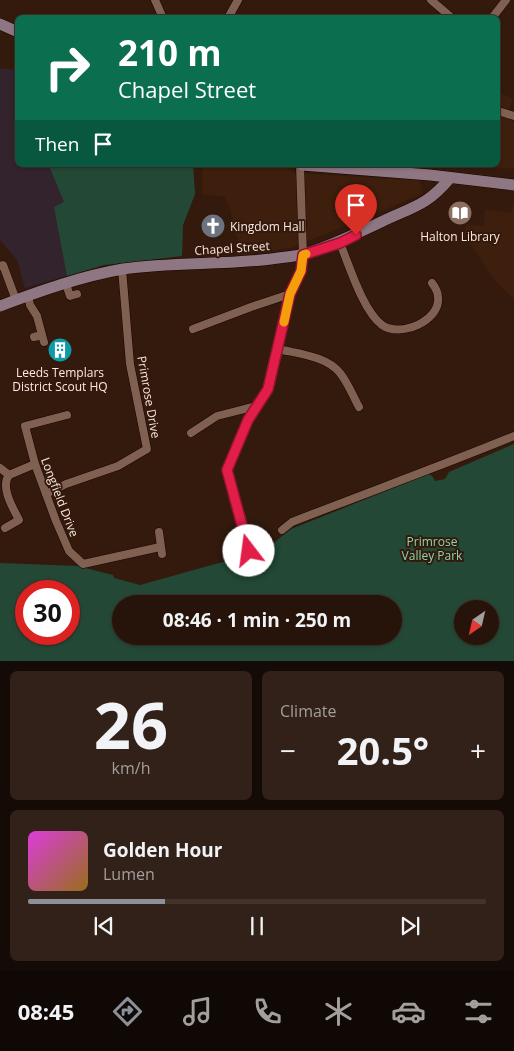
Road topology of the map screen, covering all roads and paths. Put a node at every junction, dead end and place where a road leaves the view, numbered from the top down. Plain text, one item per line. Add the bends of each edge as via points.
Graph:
1 (155, 0) edge
2 (238, 0) edge
3 (431, 0) edge
4 (506, 0) edge
5 (162, 15) edge
6 (230, 15) edge
7 (448, 15) edge
8 (494, 15) edge
9 (0, 24) edge
10 (15, 31) edge
11 (500, 112) edge
12 (514, 116) edge
13 (301, 167) edge
14 (352, 167) edge
15 (429, 170) edge
16 (450, 178) junction
17 (514, 185) edge
18 (340, 243) junction
19 (303, 255) junction
20 (0, 266) edge
21 (122, 270) junction
22 (432, 283) dead end
23 (66, 284) junction
24 (77, 294) dead end
25 (290, 294) junction
26 (28, 296) junction
27 (16, 300) junction
28 (0, 306) edge
29 (193, 330) dead end
30 (40, 338) dead end
31 (278, 349) junction
32 (256, 406) junction
33 (359, 407) dead end
34 (67, 415) dead end
35 (191, 433) dead end
36 (514, 436) edge
37 (34, 464) junction
38 (0, 468) edge
39 (9, 475) junction
40 (46, 494) junction
41 (4, 528) dead end
42 (282, 530) dead end
43 (159, 532) dead end
44 (263, 544) dead end

1 - 5 street
2 - 6 street
3 - 7 street
4 - 8 street
9 - 10 street
11 - 12 street
13 - 19 street
14 - 15 street
15 - 16 street
16 - 17 street
16 - 18 street, Chapel Street via 425,202
18 - 19 street, Chapel Street
18 - 22 street via 372,316 389,328 408,329 433,314 439,298
19 - 21 street, Chapel Street
19 - 25 street via 301,271
20 - 27 street via 3,265
21 - 23 street, Chapel Street
21 - 40 street, Primrose Drive via 130,364 147,449 118,466
23 - 24 street via 70,296
23 - 26 street, Chapel Street
25 - 29 street
25 - 31 street
26 - 27 street, Chapel Street
26 - 30 street via 37,316
27 - 28 street, Chapel Street
31 - 32 street via 268,389
31 - 33 street via 320,359 333,367 340,373
32 - 35 street via 217,416
32 - 44 street via 227,470 249,551
34 - 37 street, Longfield Drive via 25,426
36 - 42 street via 292,522
37 - 39 street
37 - 40 street, Longfield Drive
38 - 39 street
39 - 41 street via 4,489 19,520
40 - 43 street, Longfield Drive via 70,551 83,564 161,551

